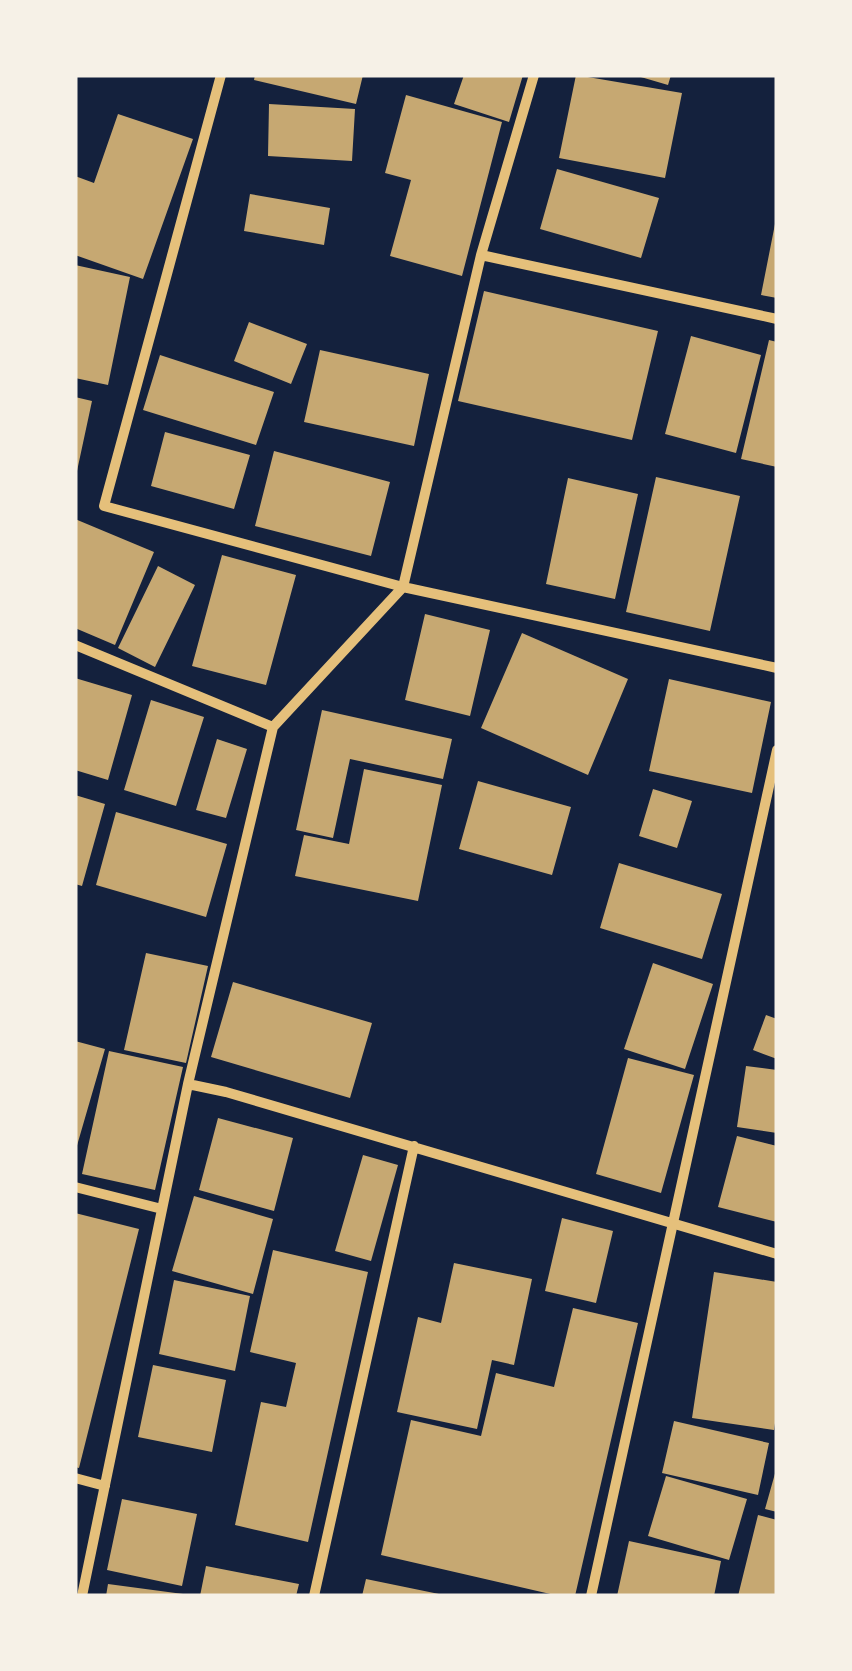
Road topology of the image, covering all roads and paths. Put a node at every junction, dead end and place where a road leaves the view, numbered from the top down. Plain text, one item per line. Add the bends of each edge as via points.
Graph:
1 (221, 75) edge
2 (534, 75) edge
3 (482, 255) junction
4 (777, 319) edge
5 (403, 587) junction
6 (75, 645) edge
7 (777, 668) edge
8 (273, 727) junction
9 (777, 750) edge
10 (188, 1084) junction
11 (414, 1146) junction
12 (75, 1187) edge
13 (162, 1209) junction
14 (673, 1223) junction
15 (777, 1254) edge
16 (75, 1478) edge
17 (105, 1486) junction
18 (82, 1596) edge
19 (314, 1596) edge
20 (590, 1596) edge

1 - 5 street via 104,506
2 - 3 street
3 - 4 street
3 - 5 street
5 - 7 street
5 - 8 street
6 - 8 street
8 - 10 street
9 - 14 street
10 - 11 street
10 - 13 street
11 - 14 street
11 - 19 street
12 - 13 street
13 - 17 street
14 - 15 street
14 - 20 street
16 - 17 street
17 - 18 street

